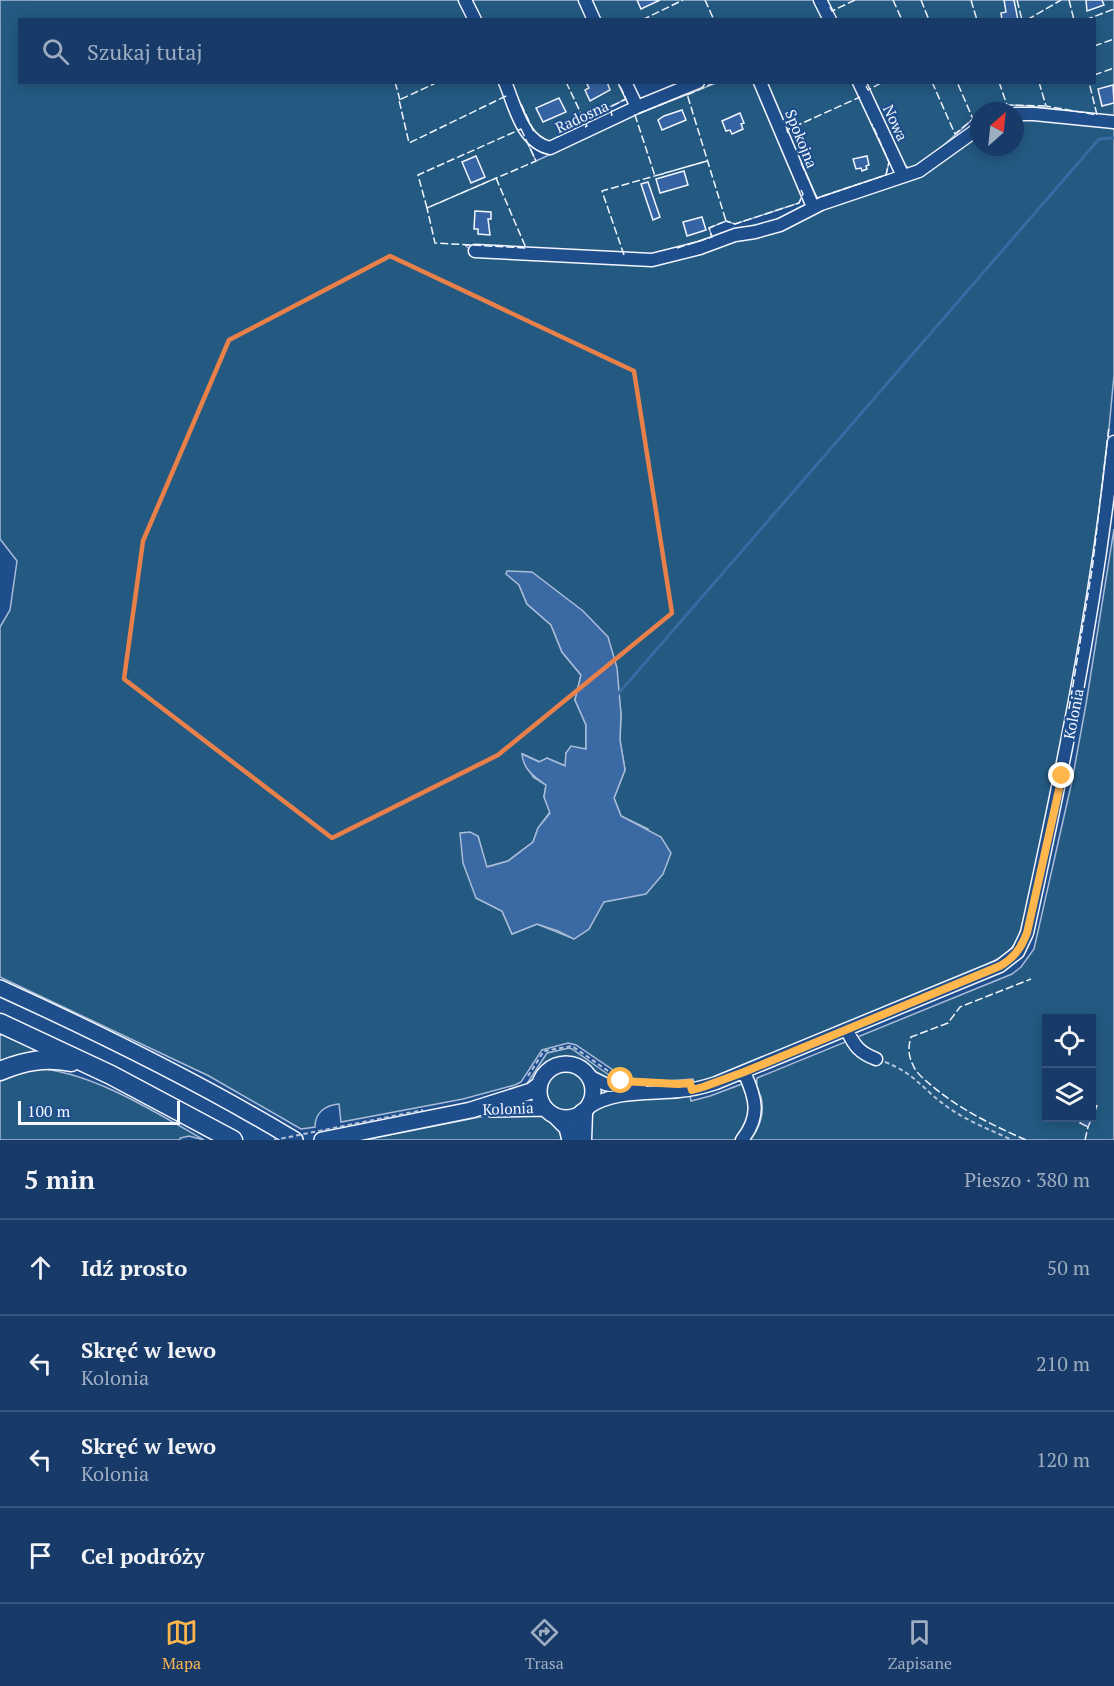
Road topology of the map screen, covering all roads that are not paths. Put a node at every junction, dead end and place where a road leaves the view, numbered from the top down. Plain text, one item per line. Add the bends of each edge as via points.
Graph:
1 (465, 0) edge
2 (585, 0) edge
3 (820, 0) edge
4 (474, 18) edge
5 (593, 18) edge
6 (829, 18) edge
7 (506, 84) edge
8 (626, 84) edge
9 (693, 84) edge
10 (761, 84) edge
11 (860, 84) edge
12 (637, 107) junction
13 (1024, 114) edge
14 (1114, 122) edge
15 (970, 134) edge
16 (903, 176) junction
17 (813, 207) junction
18 (475, 251) dead end
19 (1114, 442) edge
20 (0, 988) edge
21 (0, 1023) edge
22 (847, 1030) junction
23 (876, 1059) road end
24 (94, 1067) junction
25 (0, 1071) edge
26 (744, 1072) junction
27 (589, 1076) junction
28 (533, 1082) junction
29 (657, 1092) junction
30 (471, 1110) junction
31 (585, 1111) junction
32 (550, 1113) junction
33 (233, 1140) edge
34 (295, 1140) edge
35 (322, 1140) edge
36 (570, 1140) edge
37 (582, 1140) edge
38 (742, 1140) edge

1 - 4 street
2 - 5 street
3 - 6 street
7 - 12 street, Radosna via 526,132 536,143 550,148
8 - 12 street
9 - 12 street
10 - 17 street, Spokojna
11 - 16 street, Nowa
13 - 14 street
15 - 16 street via 919,171
16 - 17 street
17 - 18 street via 780,225 652,260
19 - 22 street, Kolonia via 1082,671 1023,943 1000,966
20 - 34 main road via 158,1064
21 - 24 highway
22 - 23 street via 854,1046
22 - 26 street, Kolonia
24 - 25 highway via 46,1059
24 - 33 highway
26 - 29 street, Kolonia via 703,1087
26 - 38 street via 756,1106 754,1122
27 - 28 main road via 575,1065 557,1065
27 - 29 street, Kolonia via 605,1084
27 - 31 main road via 593,1096
28 - 30 main road, Kolonia via 531,1091
28 - 32 main road
29 - 31 street, Kolonia via 598,1101
30 - 32 main road, Kolonia
30 - 35 main road, Kolonia via 427,1112
31 - 32 main road via 570,1119
31 - 37 highway
32 - 36 main road via 567,1128

